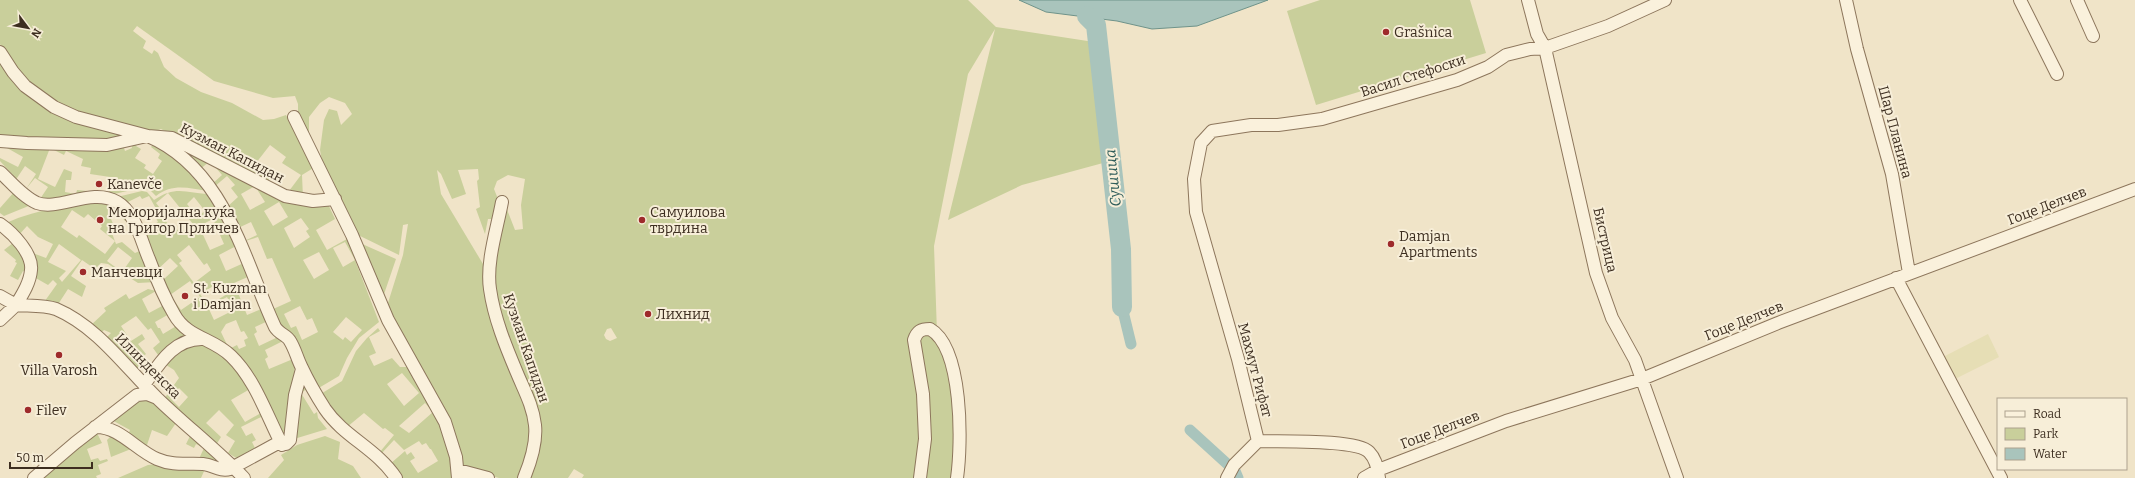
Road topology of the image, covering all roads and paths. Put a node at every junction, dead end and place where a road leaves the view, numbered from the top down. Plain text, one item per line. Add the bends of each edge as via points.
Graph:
1 (1528, 0) edge
2 (1665, 0) edge
3 (1846, 0) edge
4 (2020, 0) edge
5 (2077, 0) edge
6 (2092, 36) dead end
7 (1545, 48) junction
8 (0, 52) edge
9 (2057, 74) dead end
10 (294, 117) dead end
11 (148, 136) junction
12 (0, 141) edge
13 (0, 172) edge
14 (1194, 179) joint
15 (2135, 189) edge
16 (335, 199) junction
17 (502, 202) dead end
18 (0, 224) edge
19 (1909, 273) junction
20 (1896, 278) junction
21 (0, 296) edge
22 (16, 305) junction
23 (0, 320) edge
24 (208, 340) junction
25 (302, 369) junction
26 (1642, 379) junction
27 (144, 385) junction
28 (159, 400) junction
29 (95, 427) junction
30 (1258, 441) junction
31 (282, 445) junction
32 (233, 467) junction
33 (1230, 472) edge
34 (458, 474) edge
35 (1378, 474) edge
36 (34, 478) edge
37 (244, 478) edge
38 (396, 478) edge
39 (488, 478) edge
40 (524, 478) edge
41 (920, 478) edge
42 (957, 478) edge
43 (1364, 478) edge
44 (1677, 478) edge
45 (2001, 478) edge

1 - 7 street, Бистрица via 1537,34
2 - 7 street, Васил Стефоски via 1608,26
3 - 19 street, Шар Планина via 1892,174
4 - 9 street
5 - 6 street
7 - 14 street, Васил Стефоски via 1506,55 1488,68 1457,80 1322,119 1278,126 1251,125 1212,131 1201,143
7 - 26 street, Бистрица via 1596,273 1612,318 1635,360
8 - 11 street, Кузман Капидан via 22,82 54,107 83,120 125,128
10 - 16 street
11 - 12 street via 107,145
11 - 16 street, Кузман Капидан via 172,138 285,196 313,201
11 - 25 street via 164,143 189,162 216,198 236,231 275,327 290,341
13 - 24 street via 29,198 40,204 102,197 120,204 133,220 159,284 178,321 192,334
14 - 30 street, Махмут Рифат via 1196,212
15 - 19 street, Гоце Делчев
16 - 34 street via 391,326 445,422
17 - 40 street, Кузман Капидан via 491,265 490,289 499,324 534,418 533,452
18 - 22 street via 18,241 31,265 30,278
19 - 20 street, Гоце Делчев
20 - 26 street, Гоце Делчев
20 - 45 street
21 - 22 street, Илинденска
22 - 23 street
22 - 27 street, Илинденска via 52,308 82,324
24 - 27 street via 194,340 175,348 168,353
24 - 31 street via 223,348 241,367
25 - 31 street via 295,395 290,440
25 - 38 street via 329,415 346,432 375,453
26 - 35 street, Гоце Делчев via 1506,421
26 - 44 street, Бистрица
27 - 28 street, Илинденска
28 - 29 street via 147,394 137,395
28 - 32 street, Илинденска
29 - 32 street via 113,431 157,459 170,463 203,464 223,470
29 - 36 street
30 - 33 street
30 - 35 street via 1343,443 1359,446 1374,459
31 - 32 street via 275,445
32 - 37 street, Илинденска
34 - 39 street
35 - 43 street, Гоце Делчев
41 - 42 street via 925,432 923,394 914,340 916,333 922,329 930,329 942,339 947,351 957,394

